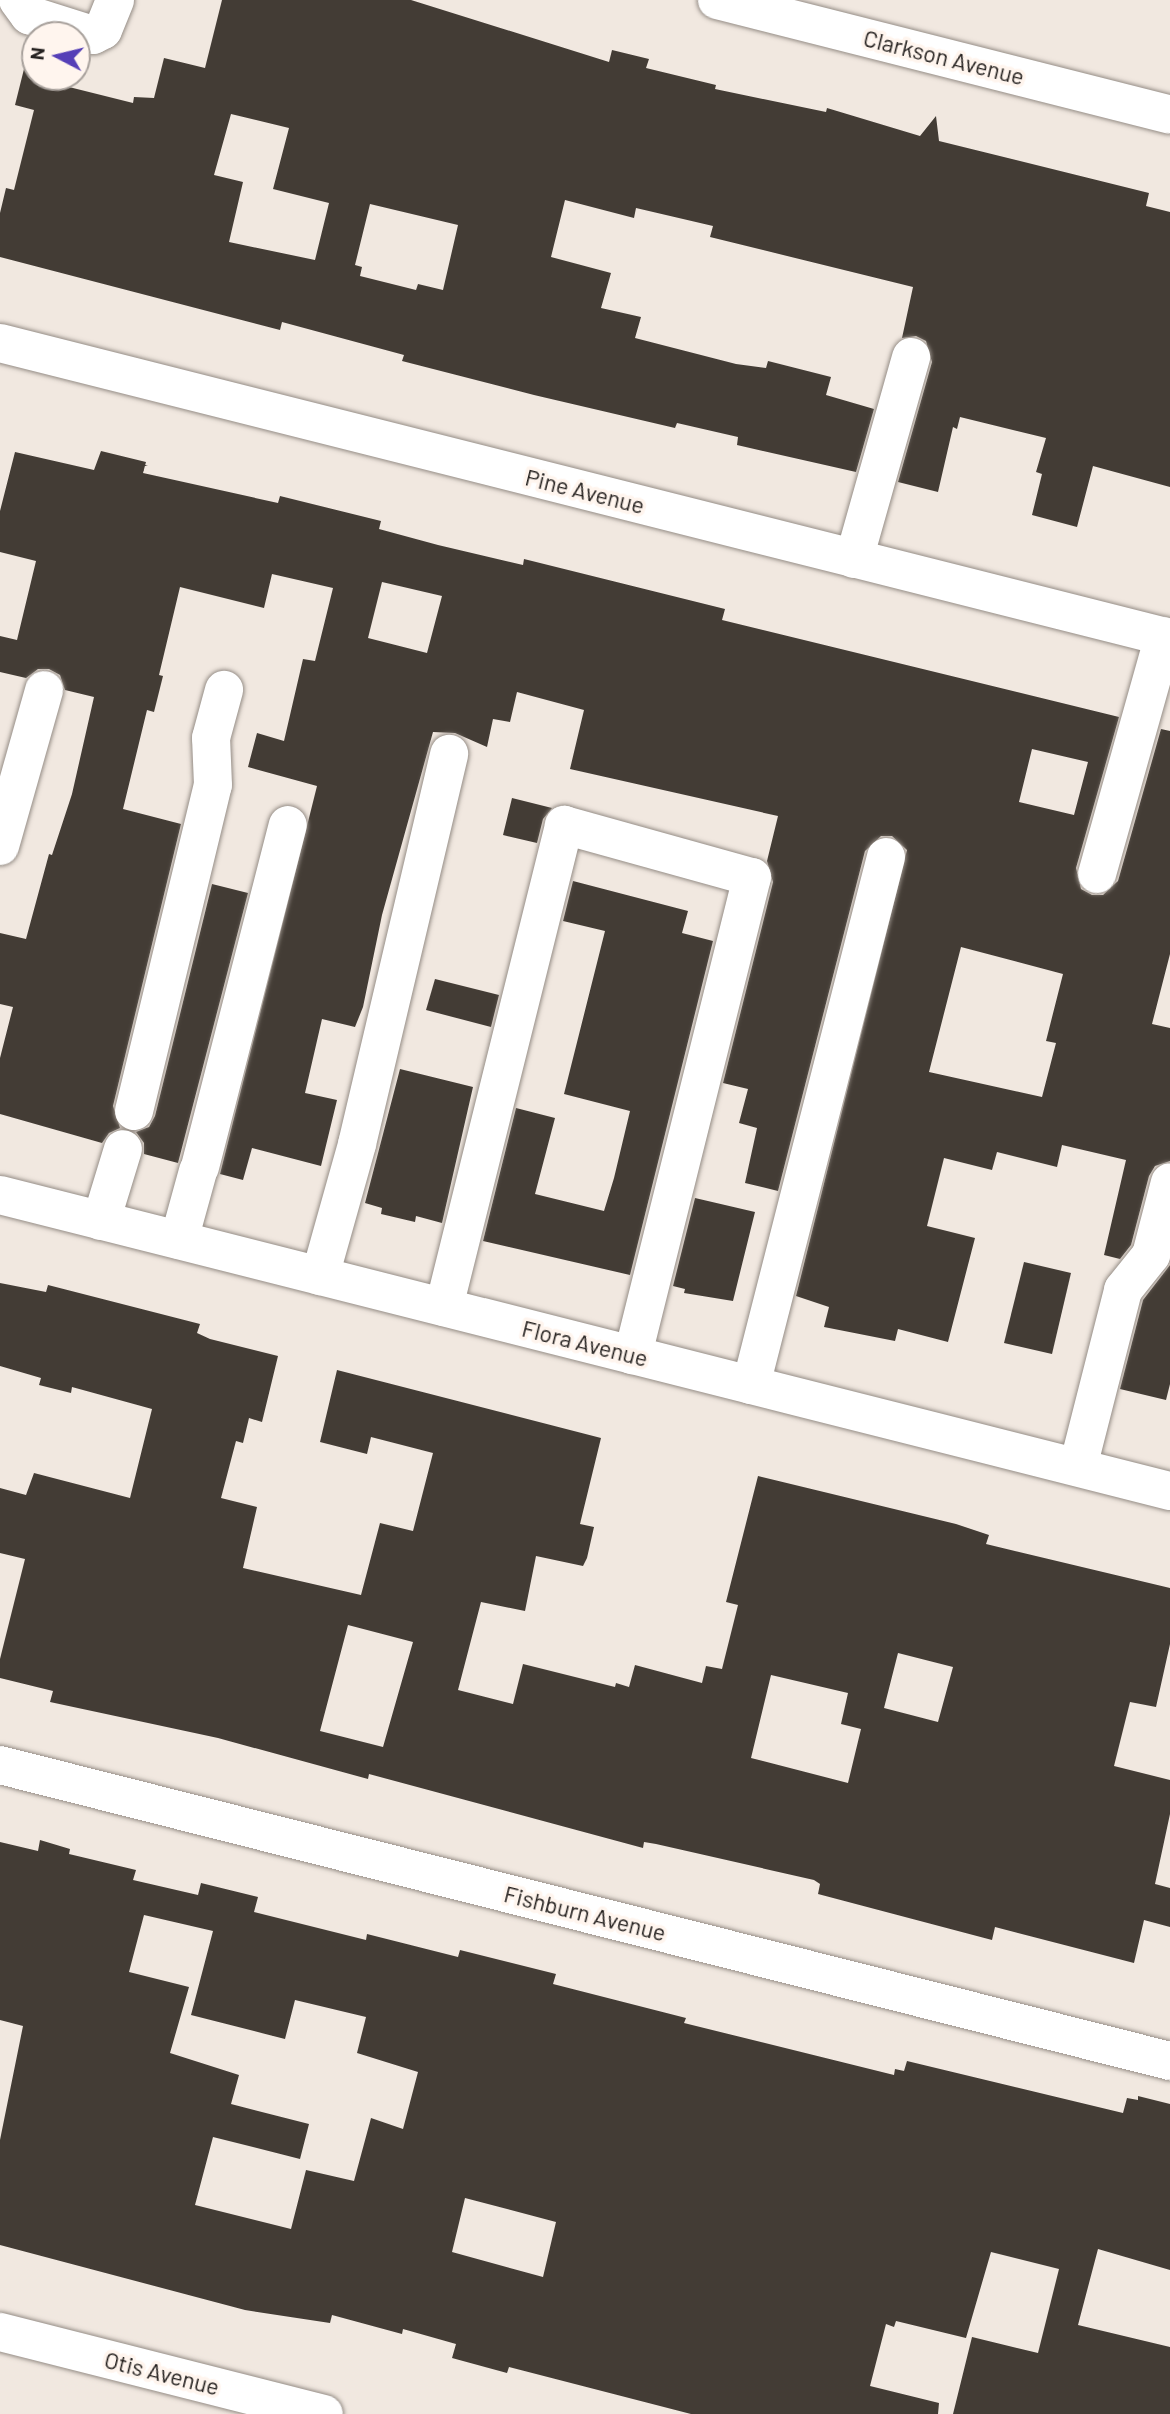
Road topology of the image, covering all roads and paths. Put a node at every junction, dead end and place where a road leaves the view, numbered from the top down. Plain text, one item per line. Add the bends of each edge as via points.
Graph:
1 (18, 0) edge
2 (115, 0) edge
3 (717, 0) edge
4 (1170, 115) edge
5 (0, 343) edge
6 (911, 357) dead end
7 (855, 559) junction
8 (1167, 637) edge
9 (44, 690) dead end
10 (223, 690) dead end
11 (449, 754) dead end
12 (288, 825) dead end
13 (0, 846) edge
14 (886, 857) dead end
15 (1097, 874) dead end
16 (134, 1111) dead end
17 (123, 1149) dead end
18 (1170, 1182) edge
19 (0, 1195) edge
20 (102, 1221) junction
21 (179, 1240) junction
22 (320, 1276) junction
23 (444, 1307) junction
24 (633, 1355) junction
25 (751, 1385) junction
26 (1078, 1467) junction
27 (1170, 1491) edge
28 (0, 1765) edge
29 (1170, 2061) edge
30 (0, 2332) edge
31 (324, 2414) edge

1 - 2 street via 29,15 93,35 103,30
3 - 4 street, Clarkson Avenue
5 - 7 street, Pine Avenue
6 - 7 street
7 - 8 street, Pine Avenue
8 - 15 street
9 - 13 street
10 - 16 street via 211,738 213,785
11 - 22 street via 358,1144
12 - 21 street
14 - 25 street
17 - 20 street
18 - 26 street via 1151,1255 1123,1290
19 - 20 street, Flora Avenue
20 - 21 street, Flora Avenue
21 - 22 street, Flora Avenue
22 - 23 street, Flora Avenue
23 - 24 street, Flora Avenue
23 - 24 street via 564,825 752,877
24 - 25 street, Flora Avenue
25 - 26 street, Flora Avenue
26 - 27 street, Flora Avenue
28 - 29 street, Fishburn Avenue
30 - 31 street, Otis Avenue

